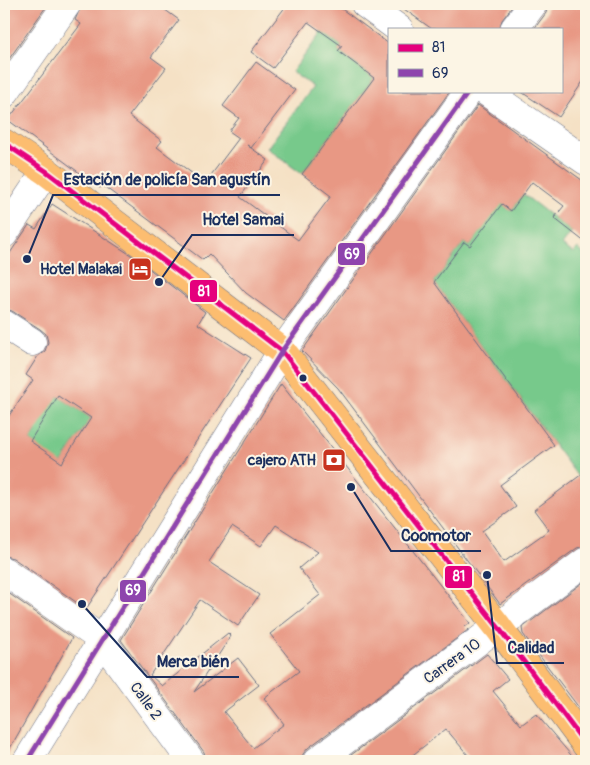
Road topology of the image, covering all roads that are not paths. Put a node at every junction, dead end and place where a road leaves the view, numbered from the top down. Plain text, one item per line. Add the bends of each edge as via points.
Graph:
1 (68, 4) edge
2 (364, 4) edge
3 (533, 4) edge
4 (398, 28) edge
5 (515, 28) edge
6 (468, 92) edge
7 (486, 92) edge
8 (4, 94) edge
9 (4, 143) edge
10 (586, 161) edge
11 (46, 171) junction
12 (14, 203) edge
13 (4, 234) edge
14 (4, 324) edge
15 (32, 342) dead end
16 (282, 351) junction
17 (586, 561) edge
18 (4, 571) edge
19 (498, 627) junction
20 (101, 640) junction
21 (586, 745) edge
22 (27, 761) edge
23 (191, 761) edge
24 (317, 761) edge

1 - 8 street
2 - 4 street
3 - 5 street
6 - 16 street
7 - 10 street
9 - 11 main road
11 - 12 street
11 - 16 main road
12 - 13 street
14 - 15 street
16 - 19 main road
16 - 20 street
17 - 19 street, Carrera 10
18 - 20 street, Calle 2
19 - 21 main road
19 - 24 street, Carrera 10
20 - 22 street
20 - 23 street, Calle 2

